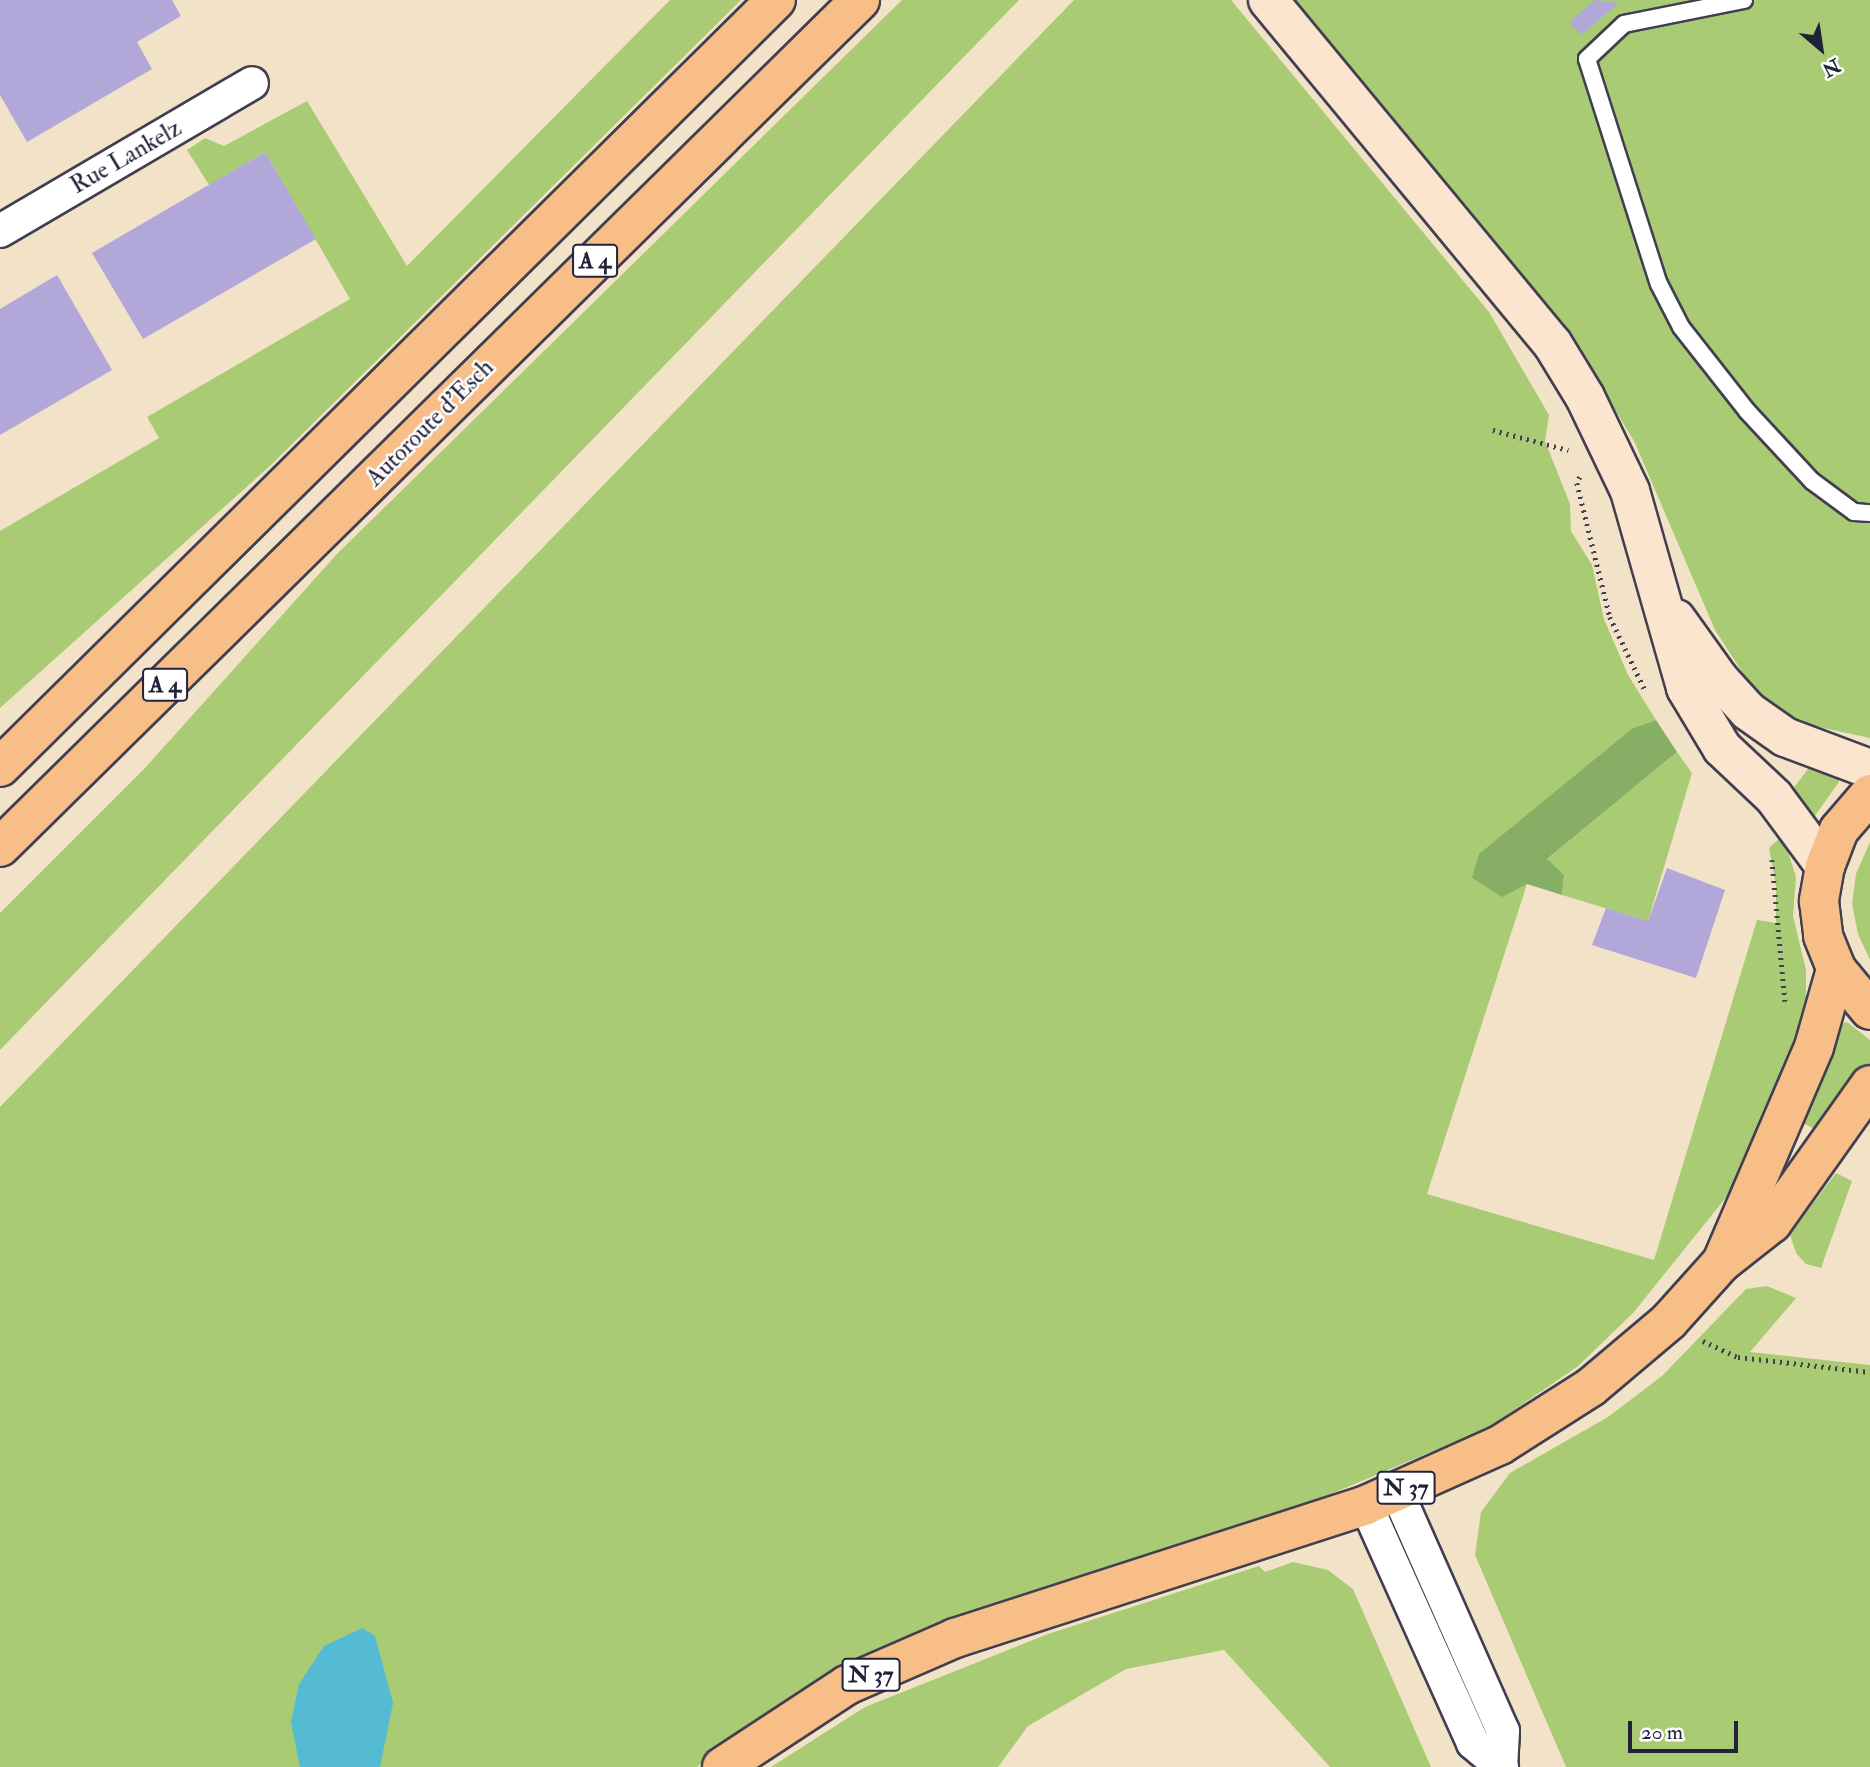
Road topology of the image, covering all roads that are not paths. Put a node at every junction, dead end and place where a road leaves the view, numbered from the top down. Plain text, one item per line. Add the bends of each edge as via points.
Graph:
1 (776, 0) edge
2 (860, 0) edge
3 (1268, 0) edge
4 (1744, 0) edge
5 (252, 83) dead end
6 (0, 231) edge
7 (1870, 513) edge
8 (1654, 586) junction
9 (0, 767) edge
10 (1870, 769) edge
11 (1870, 794) edge
12 (0, 847) edge
13 (1825, 866) junction
14 (1836, 969) junction
15 (1870, 1010) edge
16 (1870, 1085) edge
17 (1721, 1263) junction
18 (1381, 1498) junction
19 (1502, 1766) edge
20 (722, 1767) edge

1 - 9 main road, A 4
2 - 12 main road, Autoroute d'Esch / A 4
3 - 8 main road via 1552,343 1601,453 1630,491
4 - 7 lane via 1624,24 1587,59 1659,284 1682,327 1747,411 1812,481 1854,512
5 - 6 street, Rue Lankelz
8 - 10 main road via 1718,679 1748,711 1785,737
8 - 13 main road via 1686,688 1722,748 1774,797
11 - 13 main road via 1839,830
13 - 14 main road via 1822,924
14 - 15 main road
14 - 17 main road, N 37 via 1814,1048
16 - 17 main road, N 37 via 1772,1223
17 - 18 main road, N 37 via 1669,1321 1591,1387 1500,1446
18 - 19 street via 1473,1743
18 - 20 main road, N 37 via 955,1638 847,1685

